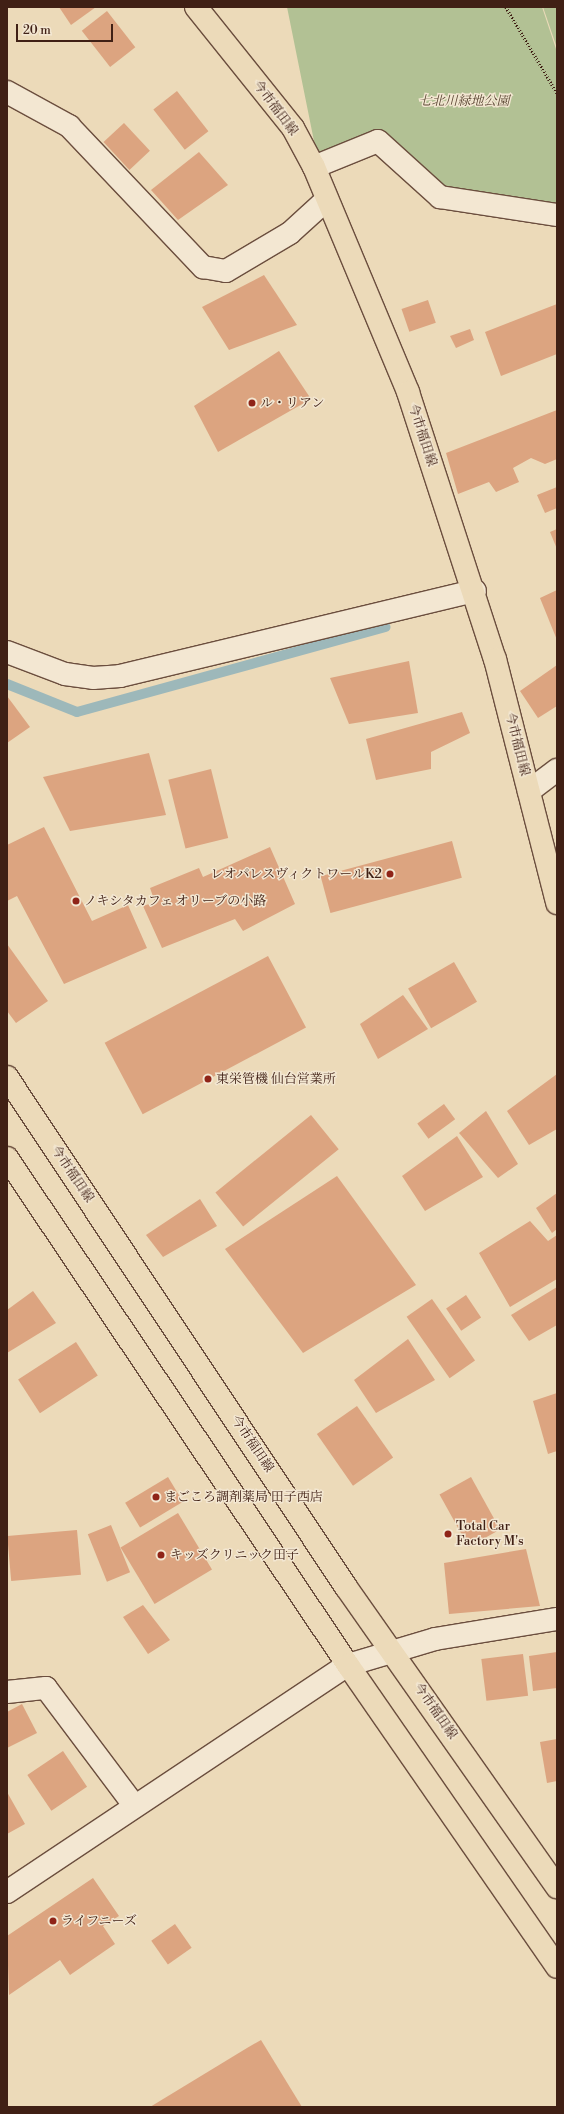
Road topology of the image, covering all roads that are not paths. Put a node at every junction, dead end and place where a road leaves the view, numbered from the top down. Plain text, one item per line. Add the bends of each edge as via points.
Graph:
1 (196, 7) edge
2 (7, 92) edge
3 (314, 167) junction
4 (325, 201) junction
5 (557, 215) edge
6 (475, 591) junction
7 (7, 652) edge
8 (557, 770) edge
9 (529, 791) junction
10 (557, 904) edge
11 (7, 1076) edge
12 (7, 1158) edge
13 (557, 1618) edge
14 (391, 1650) junction
15 (348, 1665) junction
16 (7, 1692) edge
17 (134, 1805) junction
18 (557, 1886) edge
19 (7, 1892) edge
20 (557, 1967) edge

1 - 3 main road, 今市福田線 via 293,128
2 - 4 street via 69,126 203,267 226,271 290,233
3 - 4 main road, 今市福田線
3 - 5 street via 378,141 440,197
4 - 6 main road, 今市福田線 via 408,392
6 - 7 street via 120,676 93,678 64,674
6 - 9 main road, 今市福田線
8 - 9 street
9 - 10 main road, 今市福田線
11 - 14 main road, 今市福田線
12 - 15 main road
13 - 14 street via 434,1639
14 - 15 street
14 - 18 main road, 今市福田線
15 - 17 street
15 - 20 main road
16 - 17 street via 46,1688
17 - 19 street

